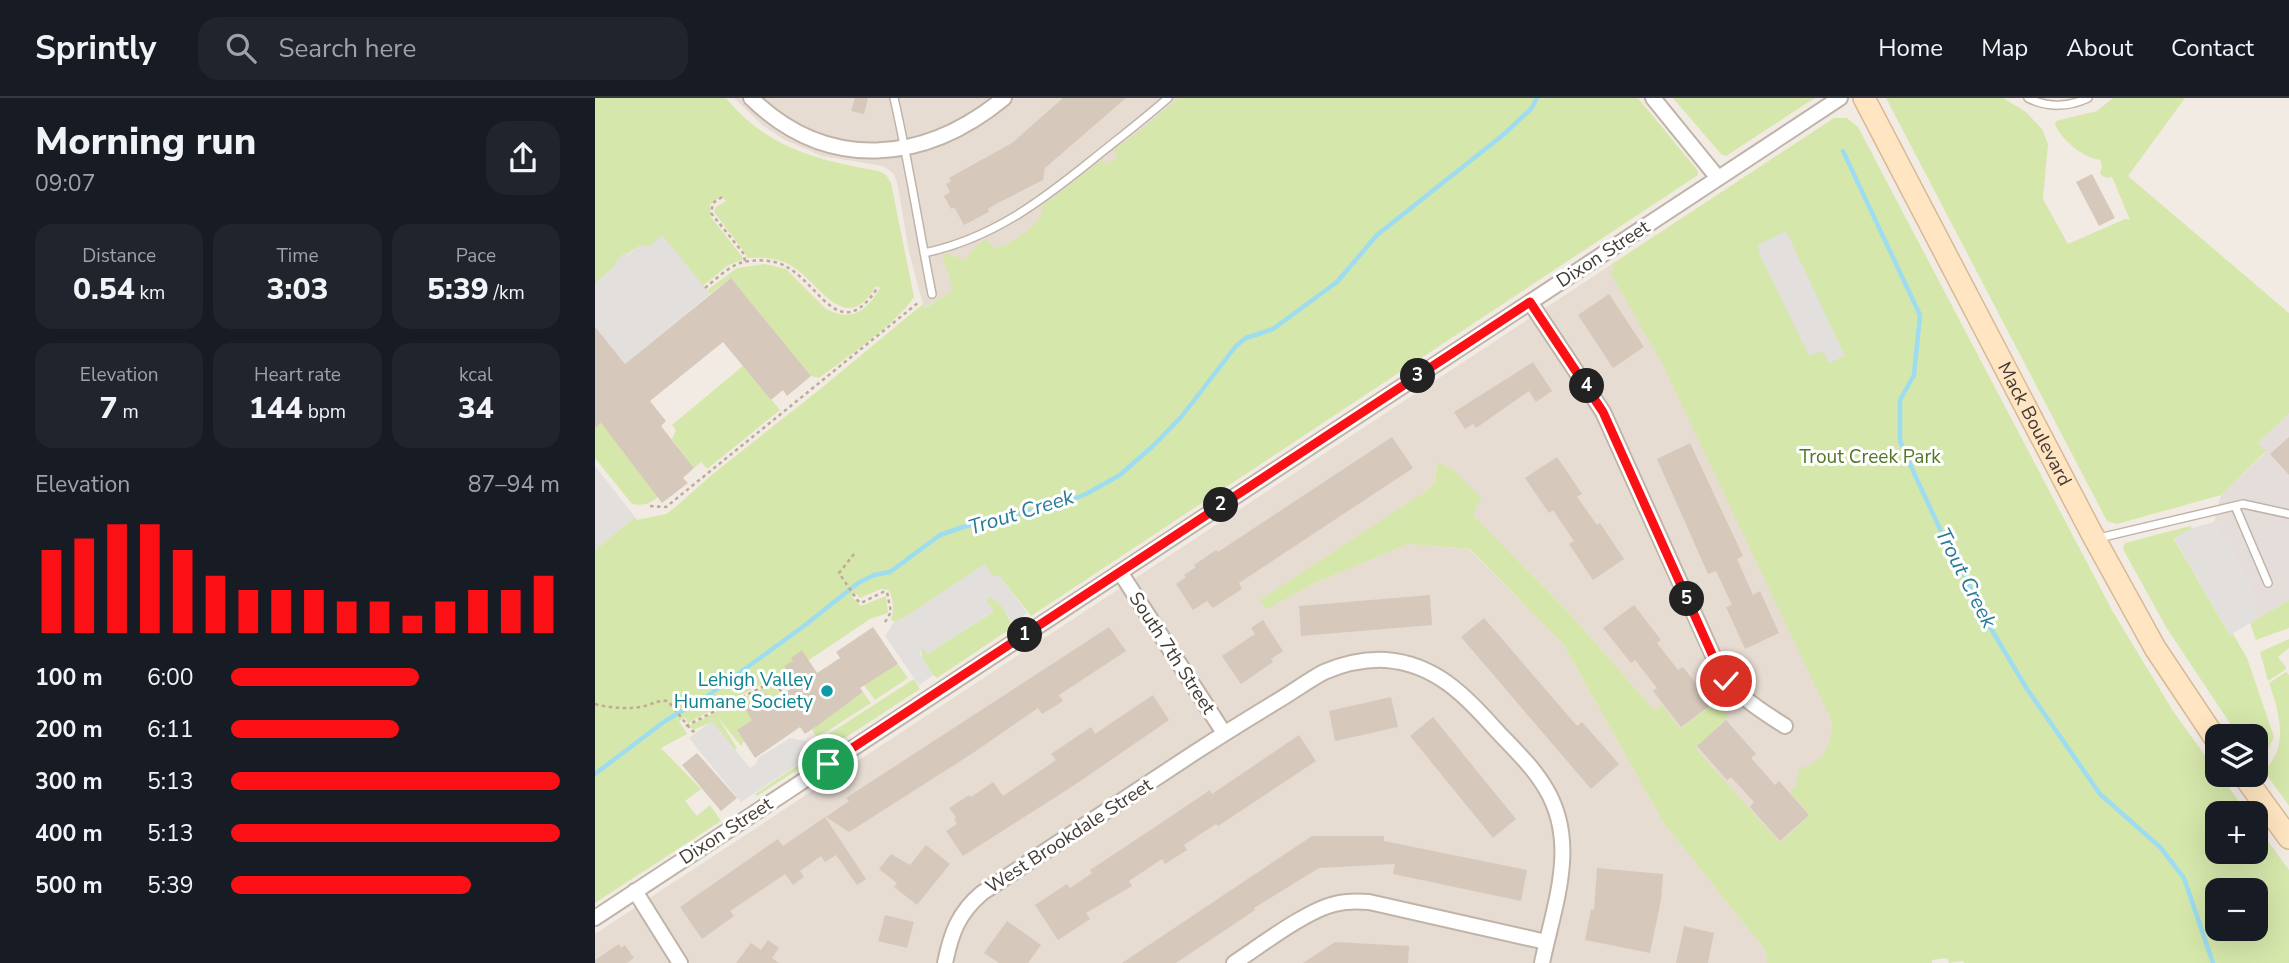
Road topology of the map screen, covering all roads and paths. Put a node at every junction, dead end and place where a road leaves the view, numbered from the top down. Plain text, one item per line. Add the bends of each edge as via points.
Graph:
1 (751, 98) edge
2 (894, 98) edge
3 (1004, 98) edge
4 (1168, 98) edge
5 (1653, 98) edge
6 (1840, 98) edge
7 (1864, 98) edge
8 (2028, 98) edge
9 (2088, 98) edge
10 (906, 149) junction
11 (1718, 178) junction
12 (722, 197) dead end
13 (924, 253) junction
14 (745, 262) junction
15 (878, 287) dead end
16 (705, 288) dead end
17 (932, 294) dead end
18 (919, 302) dead end
19 (1530, 302) junction
20 (650, 506) dead end
21 (2235, 506) junction
22 (2289, 514) edge
23 (2095, 539) junction
24 (854, 554) dead end
25 (1120, 572) junction
26 (2267, 583) dead end
27 (884, 624) dead end
28 (782, 692) dead end
29 (595, 704) edge
30 (2206, 724) edge
31 (687, 726) junction
32 (1785, 726) dead end
33 (698, 732) dead end
34 (1224, 733) junction
35 (2252, 787) edge
36 (2289, 838) edge
37 (635, 891) junction
38 (595, 918) edge
39 (1546, 942) junction
40 (680, 963) edge
41 (945, 963) edge
42 (1234, 963) edge
43 (1542, 963) edge

1 - 10 street via 781,122 826,143 856,150
2 - 10 lane
3 - 10 street via 959,130
4 - 13 lane via 1025,211 974,239
5 - 11 street
6 - 11 street, Dixon Street
7 - 23 main road, Mack Boulevard
8 - 9 lane via 2063,105
10 - 13 lane
11 - 19 street, Dixon Street
12 - 14 path via 711,213 744,254
13 - 17 lane
14 - 15 path via 772,262 789,268 836,310 863,306
14 - 16 path
18 - 20 path via 666,507
19 - 25 street, Dixon Street
19 - 32 street via 1603,412 1726,681 1743,699
21 - 22 lane
21 - 23 lane
21 - 26 lane
23 - 30 main road, Mack Boulevard via 2155,648
24 - 27 path via 839,573 861,603 887,592 891,612
25 - 34 street, South 7th Street
25 - 37 street, Dixon Street
28 - 31 path via 768,684
29 - 31 path via 631,708 658,700 668,702
31 - 33 path
34 - 39 street, West Brookdale Street via 1342,665 1385,660 1407,663 1447,681 1533,770 1555,804 1564,844 1563,864
34 - 41 street, West Brookdale Street via 982,893 959,918
35 - 36 main road
37 - 38 street, Dixon Street
37 - 40 street
39 - 42 street via 1353,901 1317,910
39 - 43 street, West Brookdale Street

